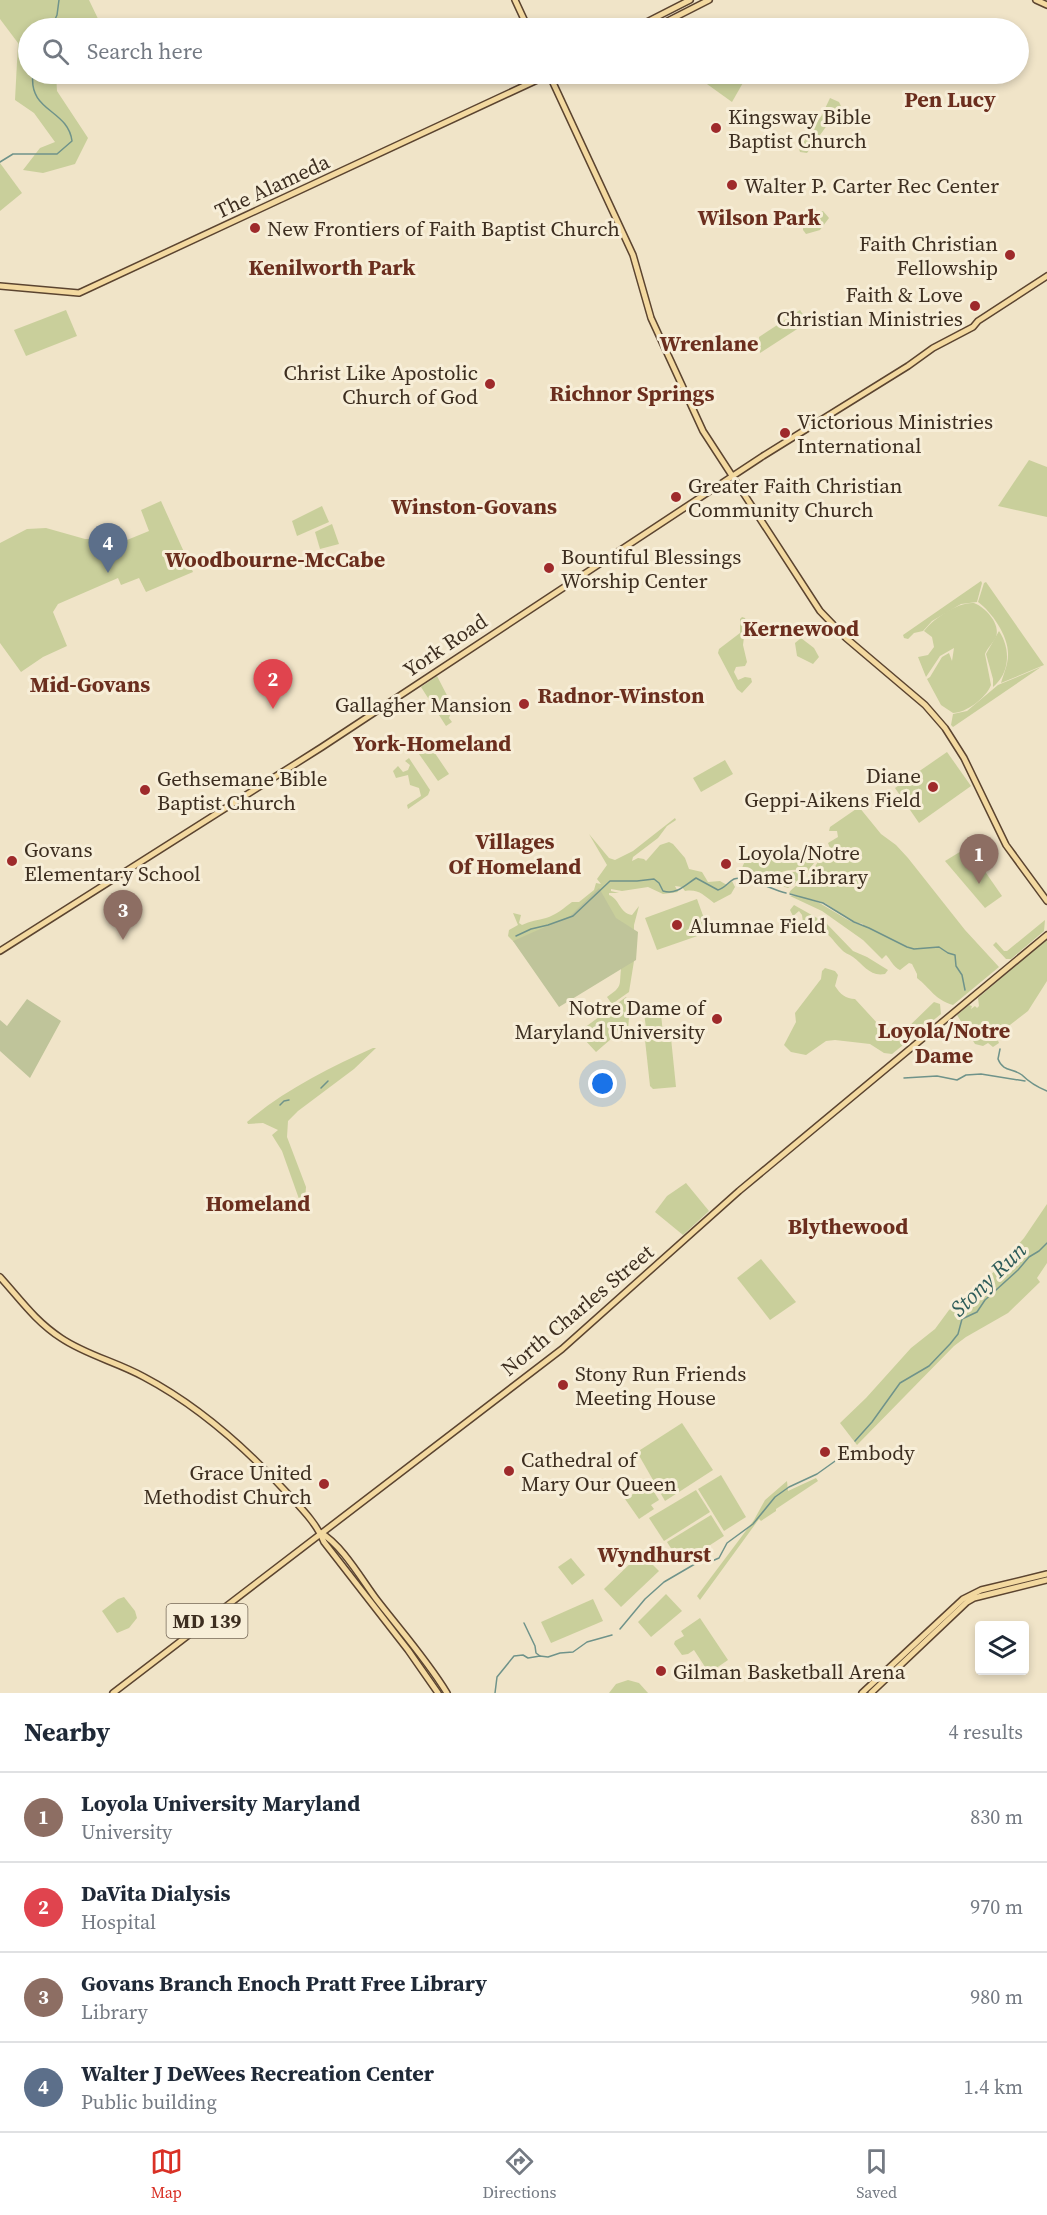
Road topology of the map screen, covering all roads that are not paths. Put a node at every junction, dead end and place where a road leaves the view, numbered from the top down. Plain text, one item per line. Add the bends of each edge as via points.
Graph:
1 (515, 0) edge
2 (690, 0) edge
3 (709, 0) edge
4 (1036, 0) edge
5 (1047, 5) edge
6 (523, 18) edge
7 (655, 18) edge
8 (674, 18) edge
9 (528, 84) edge
10 (554, 84) edge
11 (1047, 276) edge
12 (0, 286) edge
13 (732, 476) junction
14 (1047, 901) edge
15 (1047, 935) edge
16 (0, 951) edge
17 (0, 1277) edge
18 (0, 1283) edge
19 (8, 1289) junction
20 (321, 1533) junction
21 (1047, 1574) edge
22 (1047, 1580) edge
23 (113, 1693) edge
24 (438, 1693) edge
25 (447, 1693) edge
26 (862, 1693) edge
27 (871, 1693) edge

1 - 6 main road
2 - 7 main road
3 - 8 main road
4 - 5 main road
9 - 12 main road, The Alameda via 80,293
10 - 13 main road via 633,255 651,318 690,405
11 - 13 main road, York Road
13 - 14 main road via 823,615 925,705 945,728 964,758 1001,837
13 - 16 main road, York Road via 327,744
15 - 20 main road, North Charles Street / MD 139 via 739,1191 566,1345
17 - 19 main road
18 - 19 main road
19 - 20 main road via 60,1338 147,1378 209,1420 264,1469
20 - 23 main road, North Charles Street / MD 139
20 - 24 main road
20 - 25 main road via 330,1538
21 - 26 main road via 981,1590 963,1599
22 - 27 main road via 967,1602

